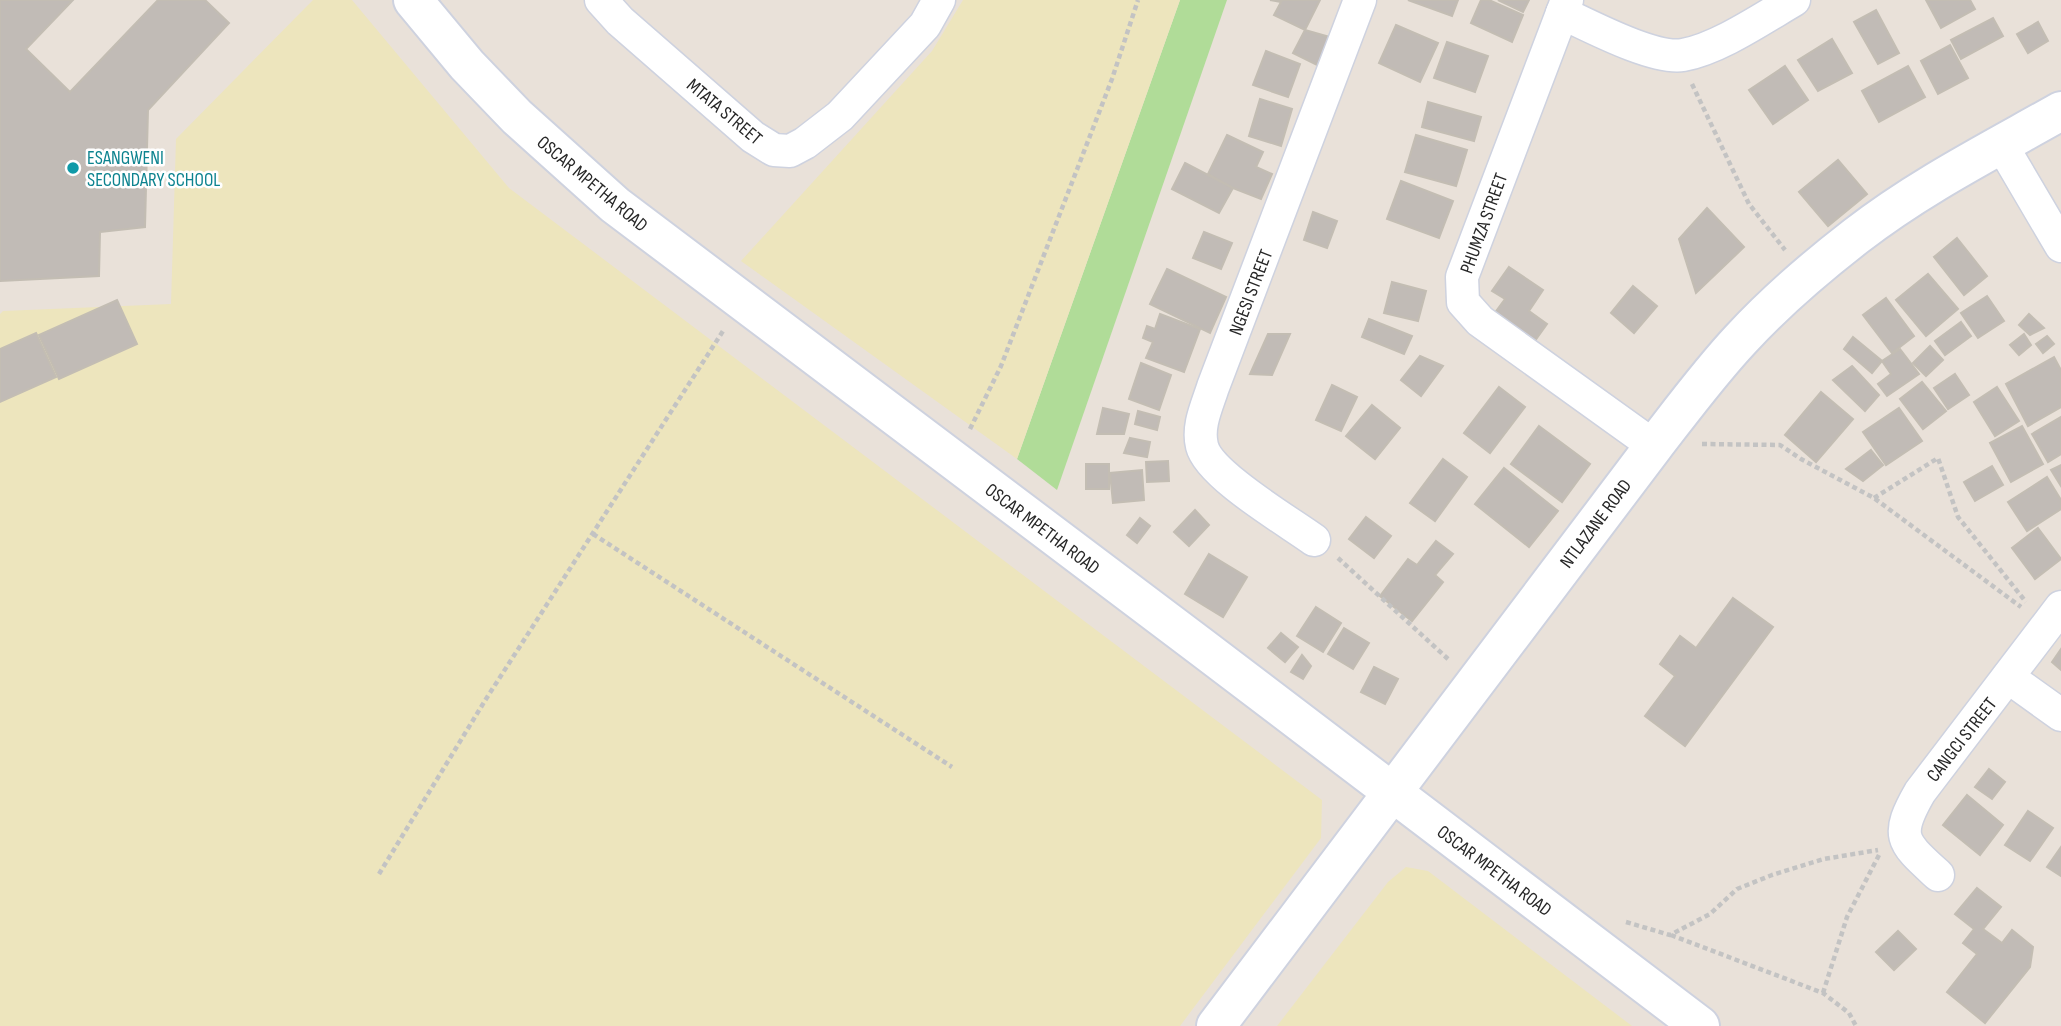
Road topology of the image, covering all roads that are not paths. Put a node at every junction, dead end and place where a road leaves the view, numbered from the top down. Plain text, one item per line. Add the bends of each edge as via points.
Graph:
1 (413, 0) edge
2 (601, 0) edge
3 (939, 0) edge
4 (1360, 0) edge
5 (1794, 0) edge
6 (1564, 6) edge
7 (2061, 111) edge
8 (2001, 144) junction
9 (2061, 246) edge
10 (1654, 446) junction
11 (1314, 540) road end
12 (2054, 617) edge
13 (2008, 677) junction
14 (2061, 715) edge
15 (1393, 793) junction
16 (1938, 875) dead end
17 (1216, 1026) edge
18 (1700, 1026) edge

1 - 15 street, OSCAR MPETHA ROAD via 517,117 615,205
2 - 3 street, MTATA STREET via 753,137 774,150 790,151 840,116 925,25
4 - 11 street, NGESI STREET via 1213,387 1200,438 1202,450 1217,470
5 - 6 street via 1702,50 1681,56 1639,46
6 - 10 street, PHUMZA STREET via 1462,277 1463,302 1480,321
7 - 8 street, NTLAZANE ROAD
8 - 9 street
8 - 10 street, NTLAZANE ROAD via 1900,204 1808,276 1741,339
10 - 15 street, NTLAZANE ROAD
12 - 13 street, CANGCI STREET
13 - 14 street
13 - 16 street, CANGCI STREET via 1920,792 1906,818 1907,842
15 - 17 street, NTLAZANE ROAD
15 - 18 street, OSCAR MPETHA ROAD

